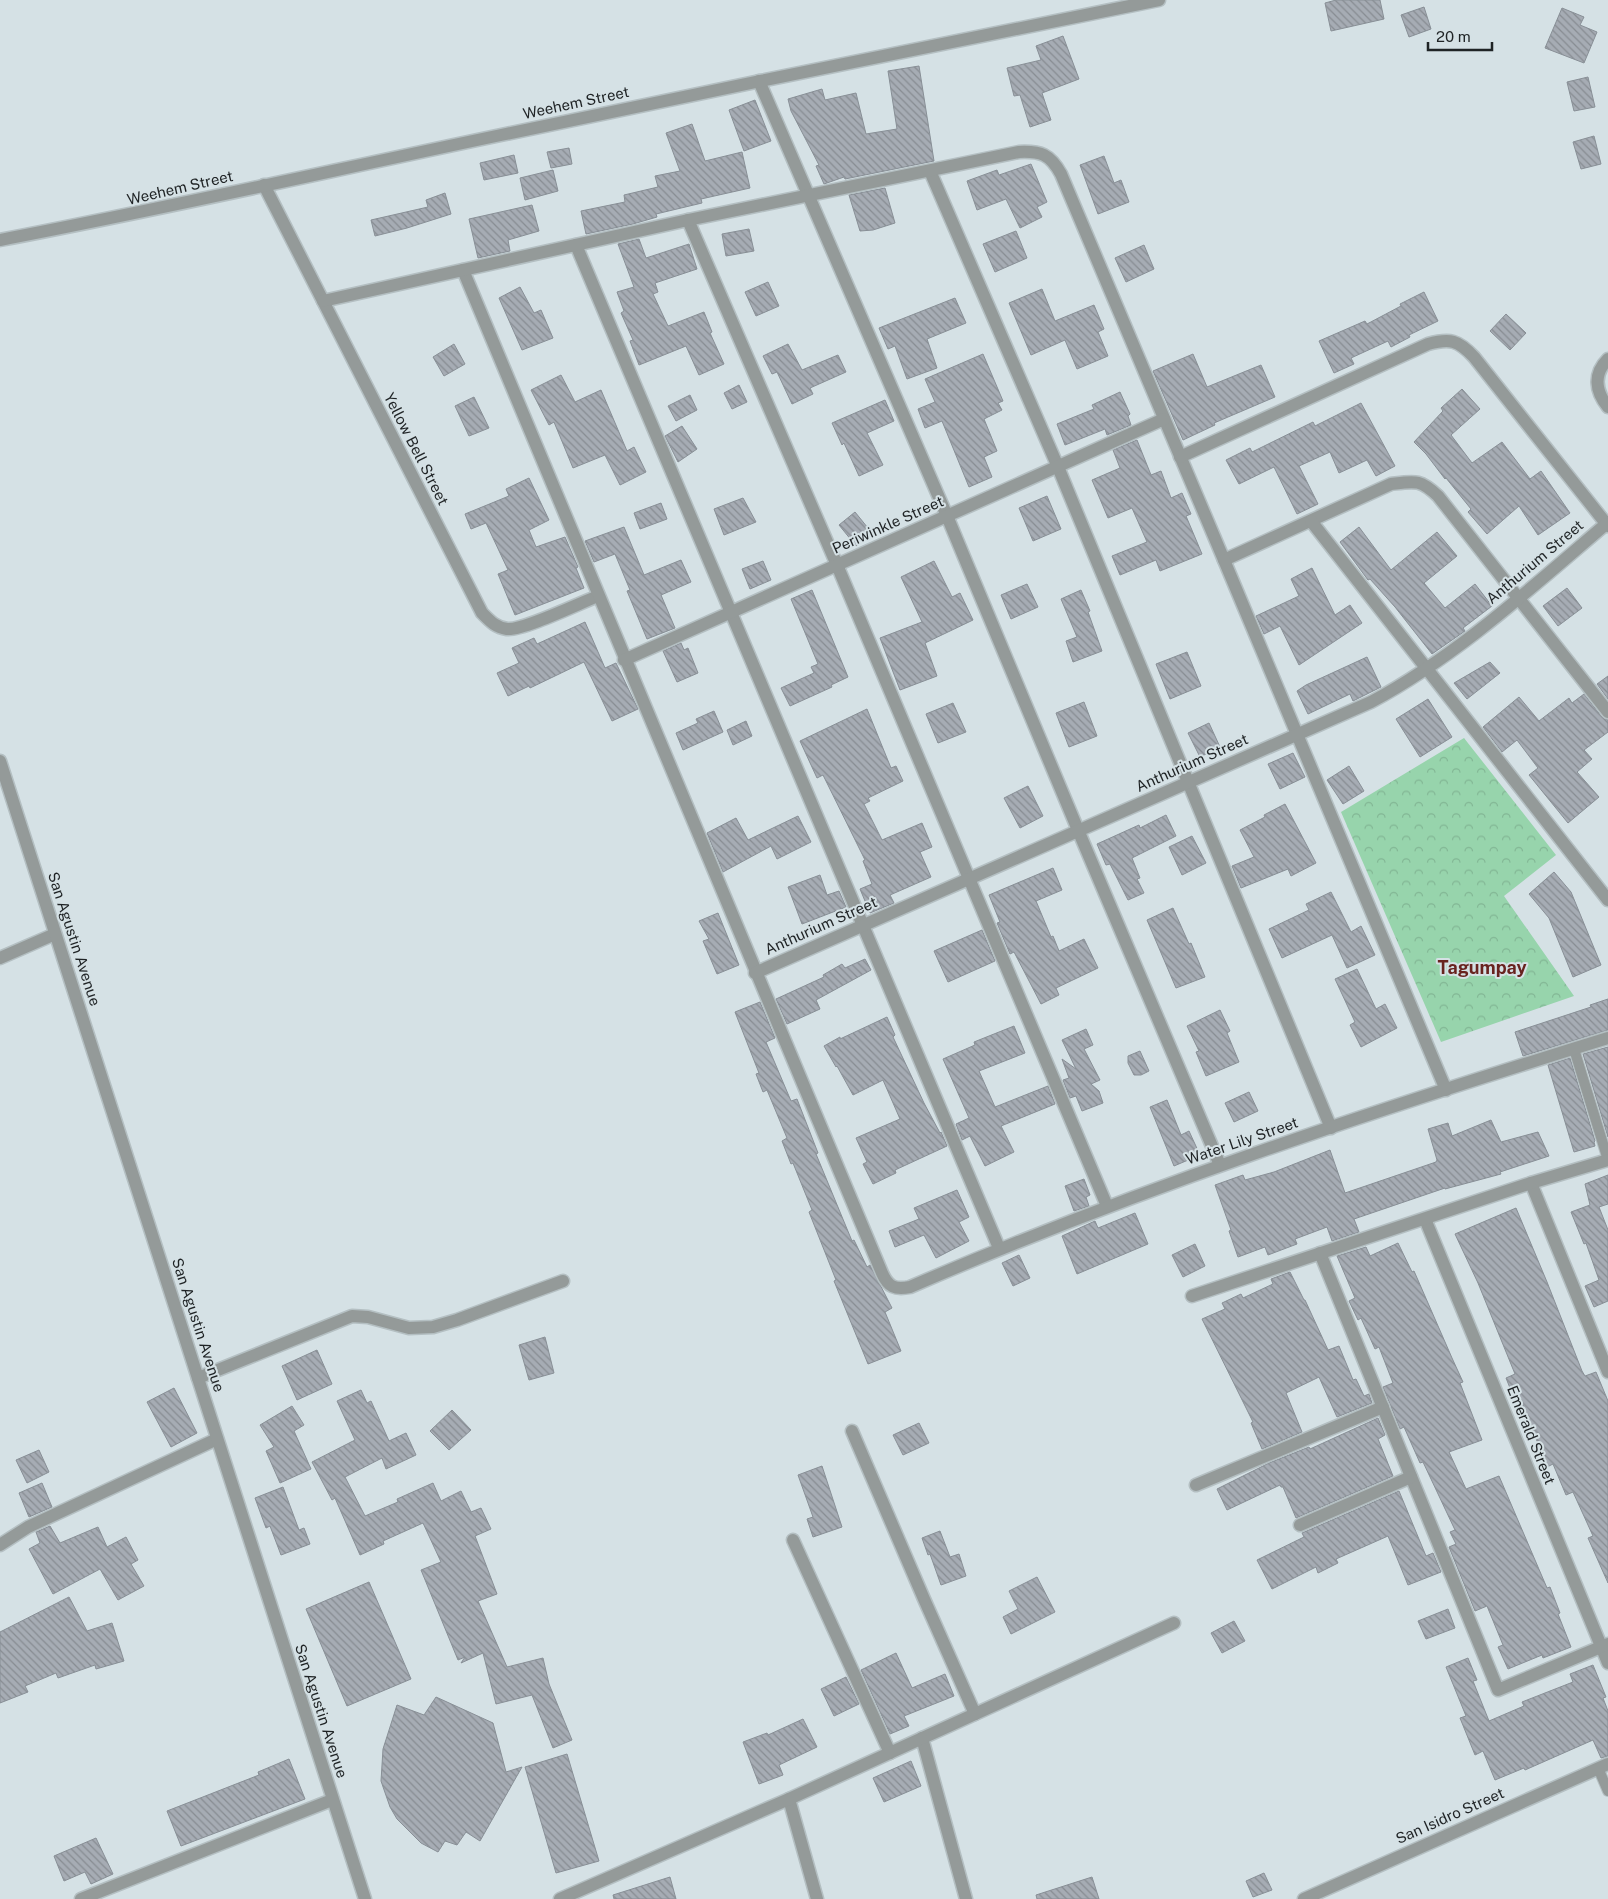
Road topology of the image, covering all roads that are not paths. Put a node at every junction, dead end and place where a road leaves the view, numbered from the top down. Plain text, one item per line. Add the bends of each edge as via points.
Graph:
1 (1159, 0) edge
2 (759, 80) junction
3 (930, 171) junction
4 (264, 185) junction
5 (809, 196) junction
6 (688, 220) junction
7 (0, 240) edge
8 (576, 246) junction
9 (463, 270) junction
10 (323, 301) junction
11 (1608, 359) edge
12 (1608, 407) edge
13 (1164, 419) junction
14 (1180, 457) junction
15 (1058, 467) junction
16 (947, 516) junction
17 (1312, 521) junction
18 (1607, 525) edge
19 (1224, 560) junction
20 (837, 565) junction
21 (598, 596) junction
22 (1518, 599) junction
23 (730, 613) junction
24 (624, 660) junction
25 (1427, 669) junction
26 (1608, 712) edge
27 (1297, 734) junction
28 (0, 761) edge
29 (1188, 782) junction
30 (1078, 830) junction
31 (970, 878) junction
32 (1608, 900) edge
33 (862, 926) junction
34 (55, 934) junction
35 (0, 958) edge
36 (755, 973) junction
37 (1608, 1038) edge
38 (1574, 1049) junction
39 (1446, 1090) junction
40 (1331, 1128) junction
41 (1608, 1160) edge
42 (1220, 1165) junction
43 (1531, 1183) junction
44 (1107, 1206) junction
45 (1425, 1219) junction
46 (999, 1248) junction
47 (1320, 1253) junction
48 (563, 1281) dead end
49 (1192, 1296) dead end
50 (1608, 1372) edge
51 (198, 1378) junction
52 (1383, 1407) junction
53 (852, 1431) dead end
54 (217, 1439) junction
55 (1411, 1477) junction
56 (1196, 1485) dead end
57 (1300, 1525) dead end
58 (793, 1540) dead end
59 (0, 1545) edge
60 (1174, 1623) dead end
61 (1605, 1645) edge
62 (1608, 1663) edge
63 (975, 1714) junction
64 (922, 1738) junction
65 (890, 1753) junction
66 (1603, 1766) edge
67 (1608, 1791) edge
68 (789, 1799) junction
69 (332, 1800) junction
70 (81, 1899) edge
71 (365, 1899) edge
72 (560, 1899) edge
73 (817, 1899) edge
74 (966, 1899) edge
75 (1304, 1899) edge

1 - 2 street, Weehem Street
2 - 4 street, Weehem Street
2 - 5 street
3 - 5 street
3 - 13 street via 1033,151 1045,154 1054,162
3 - 15 street
4 - 7 street, Weehem Street via 133,215
4 - 10 street, Yellow Bell Street
5 - 6 street
5 - 16 street
6 - 8 street
6 - 20 street
8 - 9 street
8 - 23 street
9 - 10 street
9 - 21 street
10 - 21 street, Yellow Bell Street via 482,613 493,625 509,629
11 - 12 street via 1597,377 1597,388
13 - 14 street
13 - 15 street, Periwinkle Street
14 - 18 street via 1428,344 1453,341 1464,346 1474,357
14 - 19 street
15 - 16 street, Periwinkle Street
15 - 29 street
16 - 20 street, Periwinkle Street
16 - 30 street
17 - 19 street
17 - 22 street via 1391,484 1410,481 1426,484
17 - 25 street
18 - 22 street, Anthurium Street
19 - 27 street
20 - 23 street, Periwinkle Street
20 - 31 street
21 - 24 street
22 - 25 street, Anthurium Street
22 - 26 street
23 - 24 street, Periwinkle Street
23 - 33 street
24 - 36 street
25 - 27 street, Anthurium Street via 1371,702
25 - 32 street
27 - 29 street, Anthurium Street
27 - 39 street
28 - 34 street, San Agustin Avenue
29 - 30 street, Anthurium Street
29 - 40 street
30 - 31 street, Anthurium Street
30 - 42 street
31 - 33 street, Anthurium Street
31 - 44 street
33 - 36 street, Anthurium Street
33 - 46 street
34 - 35 street
34 - 51 street, San Agustin Avenue
36 - 46 street, Water Lily Street via 886,1282 899,1289 910,1286
37 - 38 street, Water Lily Street
38 - 39 street, Water Lily Street
38 - 41 lane
39 - 40 street, Water Lily Street
40 - 42 street, Water Lily Street
41 - 43 street
42 - 44 street, Water Lily Street
43 - 45 street
43 - 50 street
44 - 46 street, Water Lily Street
45 - 47 street
45 - 61 street, Emerald Street
47 - 49 street
47 - 52 street
48 - 51 street via 433,1327 409,1328 352,1316
51 - 54 street, San Agustin Avenue
52 - 55 street
52 - 56 street
53 - 63 street
54 - 59 street via 28,1527
54 - 69 street, San Agustin Avenue
55 - 57 street
55 - 61 street via 1498,1690
58 - 65 street
60 - 63 street
61 - 62 street, Emerald Street
63 - 64 street
64 - 65 street
64 - 74 street
65 - 68 street
66 - 67 lane
66 - 75 street, San Isidro Street
68 - 72 street
68 - 73 street
69 - 70 street
69 - 71 street, San Agustin Avenue

